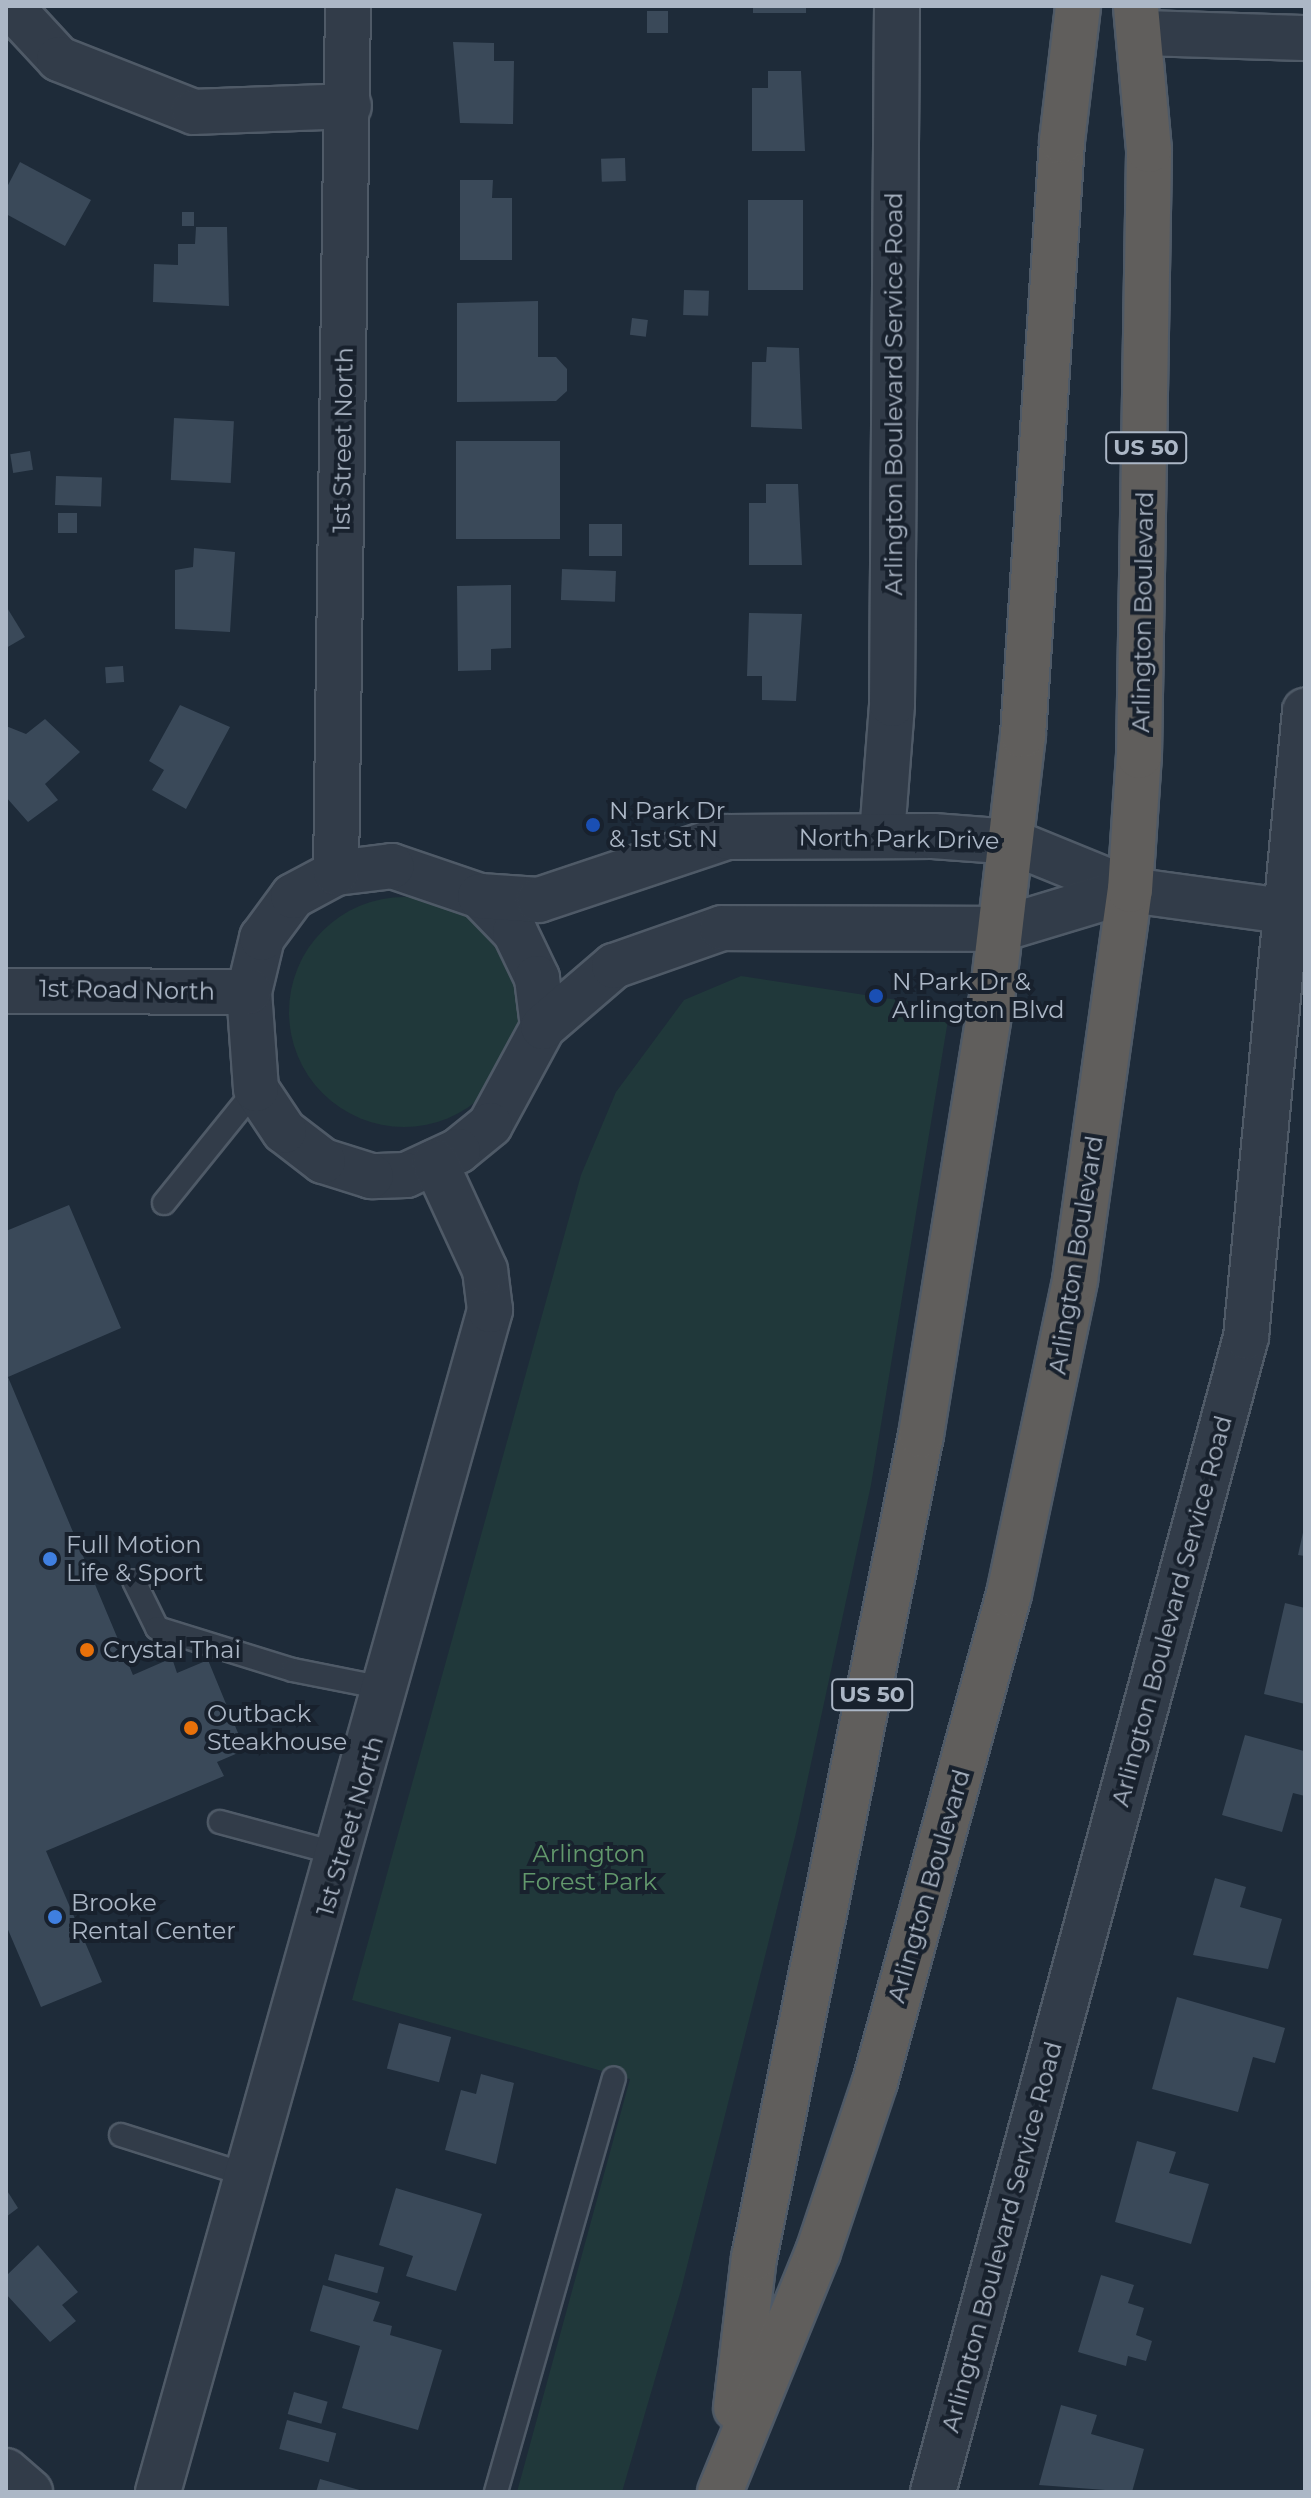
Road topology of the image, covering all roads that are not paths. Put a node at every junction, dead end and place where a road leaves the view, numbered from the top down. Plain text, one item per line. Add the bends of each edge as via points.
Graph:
1 (10, 6) edge
2 (348, 6) edge
3 (897, 6) edge
4 (1078, 6) edge
5 (1139, 19) edge
6 (1305, 38) edge
7 (349, 106) junction
8 (1305, 711) edge
9 (882, 835) junction
10 (1012, 842) junction
11 (336, 873) junction
12 (1130, 890) junction
13 (480, 896) junction
14 (1297, 913) edge
15 (1001, 929) junction
16 (6, 991) edge
17 (249, 992) junction
18 (543, 1027) junction
19 (256, 1089) junction
20 (435, 1162) junction
21 (164, 1203) dead end
22 (134, 1581) dead end
23 (389, 1689) junction
24 (220, 1822) dead end
25 (342, 1855) junction
26 (614, 2079) dead end
27 (121, 2135) dead end
28 (250, 2176) junction
29 (6, 2471) edge
30 (725, 2475) edge
31 (30, 2492) edge
32 (158, 2492) edge
33 (496, 2492) edge
34 (933, 2492) edge

1 - 7 street via 59,59 194,112
2 - 7 street, 1st Street North
3 - 9 street, Arlington Boulevard Service Road
4 - 10 highway, Arlington Boulevard / US 50 via 1062,141
5 - 6 street
5 - 12 highway, Arlington Boulevard / US 50 via 1149,150 1145,599
7 - 11 street, 1st Street North
8 - 14 street, Arlington Boulevard Service Road
9 - 10 street, North Park Drive
9 - 13 street, North Park Drive via 727,837 661,854 553,897
10 - 12 street, North Park Drive
10 - 15 highway, Arlington Boulevard / US 50
11 - 13 street via 392,866
11 - 17 street via 293,896 270,928
12 - 14 street
12 - 15 street
12 - 30 highway, Arlington Boulevard / US 50 via 1075,1280 1009,1594 875,2082 818,2252
13 - 18 street via 515,932 532,967
14 - 34 street, Arlington Boulevard Service Road via 1246,1337
15 - 18 street via 722,928 614,966
15 - 30 highway, Arlington Boulevard / US 50 via 918,1450 754,2258
16 - 17 street, 1st Road North
17 - 19 street
18 - 20 street via 490,1125
19 - 20 street via 284,1131 323,1161 371,1176 406,1175
19 - 21 lane
20 - 23 street, 1st Street North via 485,1270 490,1310
22 - 23 lane via 157,1628 293,1670
23 - 25 street, 1st Street North
24 - 25 lane
25 - 28 street, 1st Street North
26 - 33 lane
27 - 28 lane
28 - 32 street, 1st Street North
29 - 31 street

